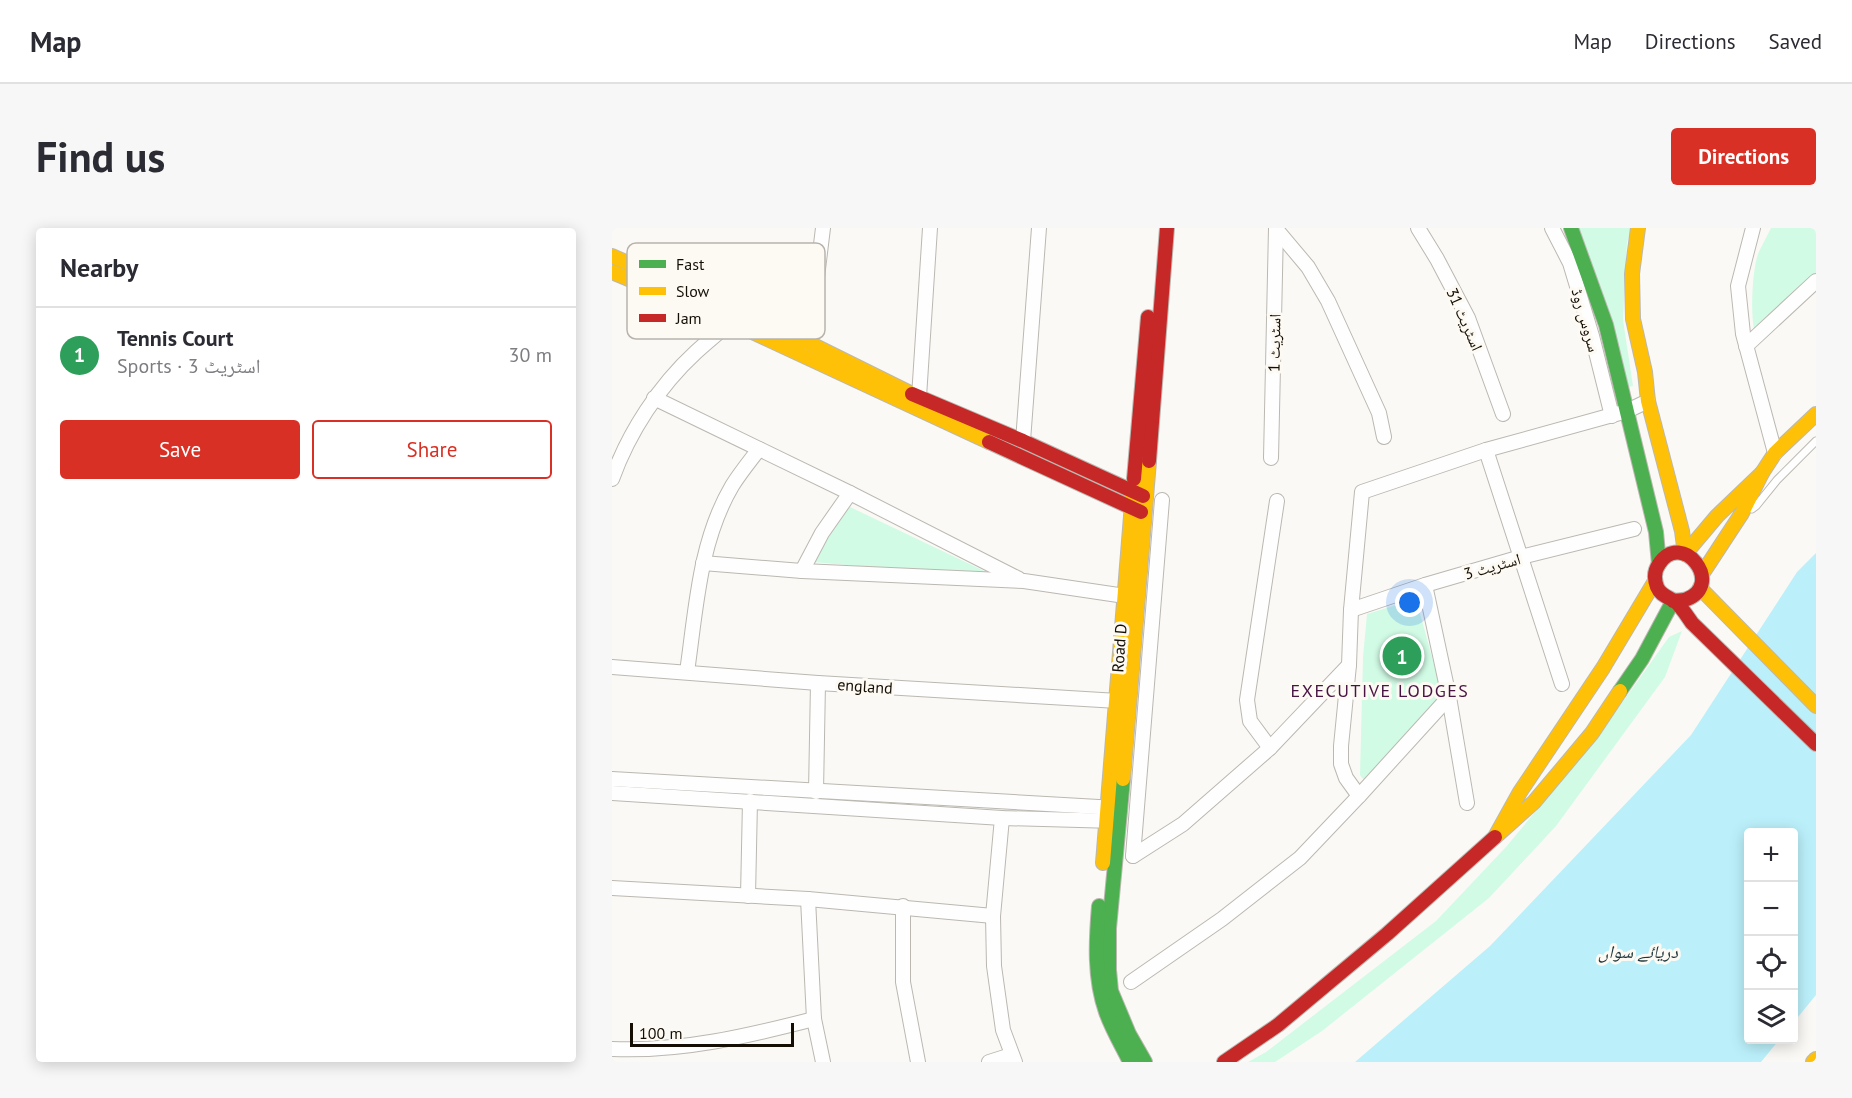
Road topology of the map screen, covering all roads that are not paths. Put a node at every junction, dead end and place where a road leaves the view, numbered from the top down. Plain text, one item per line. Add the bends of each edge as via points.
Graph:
1 (823, 228) edge
2 (930, 228) edge
3 (1039, 228) edge
4 (1155, 228) edge
5 (1167, 228) edge
6 (1418, 228) edge
7 (1552, 228) edge
8 (1571, 228) edge
9 (1638, 228) edge
10 (1754, 228) edge
11 (1276, 229) edge
12 (821, 243) edge
13 (613, 259) edge
14 (627, 265) edge
15 (612, 272) edge
16 (627, 278) edge
17 (1816, 281) edge
18 (711, 339) edge
19 (768, 339) edge
20 (801, 339) edge
21 (810, 339) edge
22 (810, 343) junction
23 (1746, 346) junction
24 (919, 397) junction
25 (654, 398) junction
26 (1648, 401) junction
27 (1627, 411) junction
28 (1503, 414) dead end
29 (1816, 414) edge
30 (1612, 416) junction
31 (1384, 437) dead end
32 (1023, 441) junction
33 (1816, 441) edge
34 (759, 449) junction
35 (1486, 450) junction
36 (1775, 453) junction
37 (1271, 458) dead end
38 (1762, 472) junction
39 (612, 479) edge
40 (850, 493) junction
41 (1140, 495) junction
42 (1162, 500) dead end
43 (1277, 501) dead end
44 (1139, 511) junction
45 (1743, 514) junction
46 (1634, 529) dead end
47 (1685, 554) junction
48 (1521, 558) junction
49 (703, 563) junction
50 (1659, 564) junction
51 (802, 571) junction
52 (1655, 580) junction
53 (1024, 581) junction
54 (1701, 581) junction
55 (1425, 585) junction
56 (1125, 596) junction
57 (1673, 601) junction
58 (1351, 610) junction
59 (1695, 626) junction
60 (1652, 640) junction
61 (1349, 665) junction
62 (612, 667) edge
63 (687, 672) junction
64 (818, 683) junction
65 (1562, 684) dead end
66 (1449, 697) junction
67 (1118, 701) junction
68 (1816, 706) edge
69 (1816, 744) edge
70 (1270, 748) junction
71 (612, 779) edge
72 (816, 792) junction
73 (612, 793) edge
74 (1359, 796) junction
75 (750, 801) junction
76 (1467, 802) dead end
77 (1114, 814) junction
78 (1002, 818) junction
79 (1495, 837) junction
80 (612, 888) edge
81 (748, 896) junction
82 (808, 899) junction
83 (903, 906) junction
84 (993, 916) junction
85 (1131, 982) dead end
86 (814, 1019) junction
87 (612, 1049) edge
88 (1013, 1058) edge
89 (823, 1062) edge
90 (918, 1062) edge
91 (989, 1062) edge
92 (1130, 1062) edge
93 (1145, 1062) edge
94 (1224, 1062) edge

1 - 12 street
2 - 24 street
3 - 32 street
4 - 41 street, Road D
5 - 41 street, Road D
6 - 28 street, اسٹریٹ 31 via 1468,318
7 - 30 street, سروس روڈ via 1570,263
8 - 27 street via 1606,325
9 - 26 street via 1632,273 1633,319
10 - 23 street via 1738,286
11 - 31 street via 1308,267 1328,301 1379,412
11 - 37 street, اسٹریٹ 1
13 - 14 street
15 - 16 street
17 - 23 street
18 - 25 street
19 - 44 street
20 - 22 street
21 - 22 street
22 - 24 street
23 - 36 street
24 - 32 street
25 - 34 street
25 - 39 street
26 - 27 street
26 - 47 street
27 - 30 street
27 - 50 street via 1656,532
29 - 36 street
30 - 35 street
32 - 41 street
33 - 45 lane via 1756,506
34 - 40 street
34 - 49 street via 732,487
35 - 48 street
35 - 58 street via 1362,492
36 - 38 street
38 - 45 street
38 - 47 street
40 - 51 street
40 - 53 street
41 - 44 street, Road D
42 - 70 street via 1133,856 1183,824
43 - 70 street via 1247,700 1250,721
44 - 56 street, Road D
44 - 77 street, Road D
45 - 54 street
46 - 48 street, اسٹریٹ 3
47 - 50 street via 1673,554
47 - 54 street via 1697,562
48 - 55 street, اسٹریٹ 3
48 - 65 street
49 - 51 street
49 - 63 street
50 - 52 street
51 - 53 street
52 - 57 street via 1661,594
52 - 79 street
53 - 56 street
54 - 57 street via 1689,599
54 - 68 street via 1719,609
55 - 58 street, اسٹریٹ 3
55 - 66 street
56 - 67 street, Road D
57 - 59 street
57 - 60 street
58 - 61 street
59 - 60 street via 1677,621
59 - 69 street
60 - 79 street via 1592,733 1534,802
61 - 70 street
61 - 74 street via 1341,764
62 - 63 street, england
63 - 64 street, england
64 - 67 street, england
64 - 72 street
66 - 74 street
66 - 76 street
67 - 77 street, Road D
71 - 72 street
72 - 77 street
73 - 75 street
74 - 85 street via 1300,858 1222,919
75 - 78 street
75 - 81 street
77 - 78 street
77 - 92 street, Road D via 1096,932 1098,974 1105,1011
77 - 93 street, Road D via 1110,982 1129,1034
78 - 84 street
79 - 94 street via 1278,1025
80 - 81 street
81 - 82 street
82 - 83 street
82 - 86 street
83 - 84 street
83 - 90 street via 903,982
84 - 88 street via 999,1005
86 - 87 street via 751,1036 691,1046
86 - 89 street
88 - 91 street

